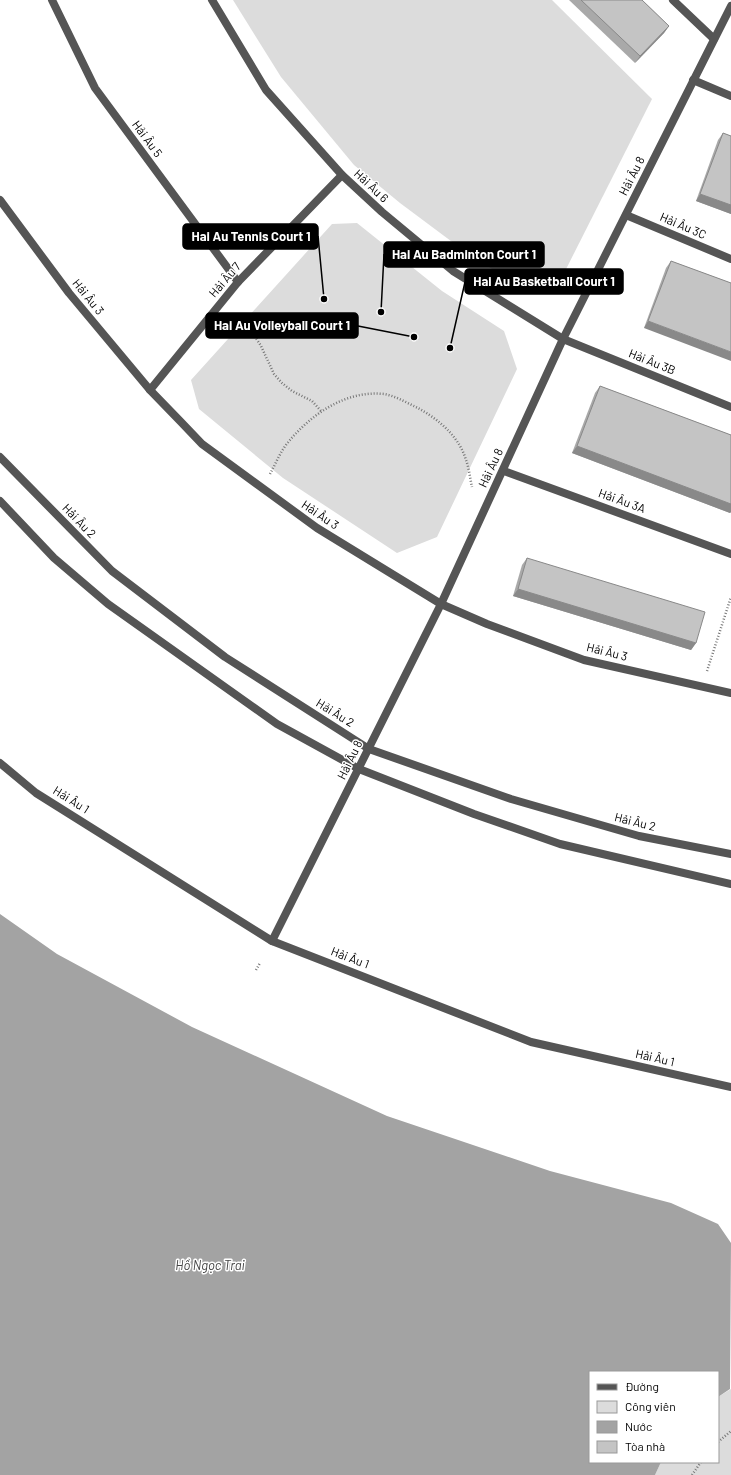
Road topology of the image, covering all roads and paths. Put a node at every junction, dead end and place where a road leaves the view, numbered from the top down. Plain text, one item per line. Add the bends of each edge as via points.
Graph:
1 (52, 0) edge
2 (212, 0) edge
3 (673, 0) edge
4 (731, 6) edge
5 (714, 39) junction
6 (693, 80) junction
7 (731, 96) edge
8 (342, 175) junction
9 (0, 200) edge
10 (626, 215) junction
11 (731, 259) edge
12 (238, 282) junction
13 (234, 319) dead end
14 (563, 339) junction
15 (150, 390) junction
16 (731, 407) edge
17 (321, 411) junction
18 (0, 457) edge
19 (504, 471) junction
20 (269, 476) dead end
21 (472, 487) dead end
22 (0, 501) edge
23 (731, 554) edge
24 (731, 597) edge
25 (442, 604) junction
26 (707, 672) dead end
27 (731, 693) edge
28 (369, 749) junction
29 (0, 763) edge
30 (359, 769) junction
31 (731, 854) edge
32 (731, 884) edge
33 (272, 941) junction
34 (260, 963) dead end
35 (256, 970) dead end
36 (731, 1087) edge
37 (731, 1431) edge
38 (719, 1441) edge
39 (699, 1463) edge
40 (692, 1475) edge

1 - 12 street, Hải Âu 5 via 95,88
2 - 8 street, Hải Âu 6 via 266,90
3 - 5 street
4 - 5 street, Hải Âu 8
5 - 6 street, Hải Âu 8
6 - 7 street
6 - 10 street, Hải Âu 8
8 - 12 street, Hải Âu 7
8 - 14 street, Hải Âu 6 via 382,212 453,270
9 - 15 street, Hải Âu 3 via 69,293
10 - 11 street, Hải Âu 3C
10 - 14 street, Hải Âu 8
12 - 15 street, Hải Âu 7
13 - 17 path via 254,335 274,374 282,383 292,392 312,401
14 - 16 street, Hải Âu 3B
14 - 19 street, Hải Âu 8
15 - 25 street, Hải Âu 3 via 202,444 310,524
17 - 20 path via 289,441
17 - 21 path via 337,401 369,394 384,394 412,405 442,424 458,442 466,459
18 - 28 street, Hải Âu 2 via 112,571 225,657
19 - 23 street, Hải Âu 3A
19 - 25 street, Hải Âu 8
22 - 30 street via 54,558 108,604 276,724
24 - 26 path
25 - 27 street, Hải Âu 3 via 487,624 584,660
25 - 28 street, Hải Âu 8
28 - 30 street, Hải Âu 8
28 - 31 street, Hải Âu 2 via 518,801 639,836
29 - 33 street, Hải Âu 1 via 36,793
30 - 32 street via 560,844
30 - 33 street, Hải Âu 8
33 - 36 street, Hải Âu 1 via 531,1042
34 - 35 path
37 - 38 path
39 - 40 path

